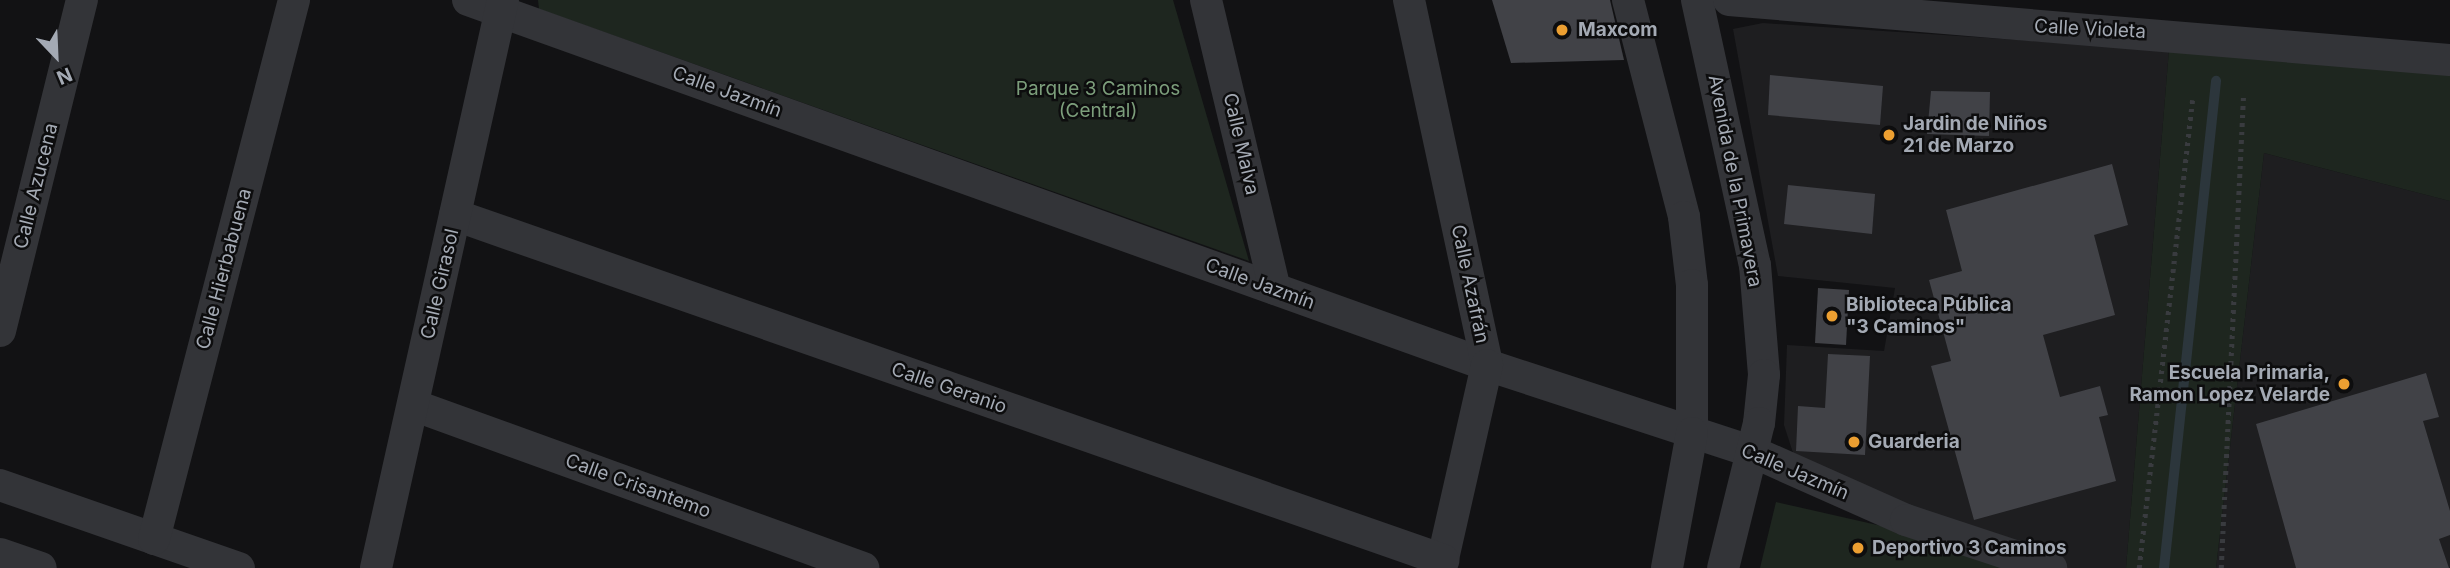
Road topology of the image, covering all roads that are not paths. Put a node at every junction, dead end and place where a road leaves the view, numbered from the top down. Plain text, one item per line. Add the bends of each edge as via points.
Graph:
1 (82, 0) edge
2 (294, 0) edge
3 (468, 0) edge
4 (1206, 0) edge
5 (1409, 0) edge
6 (1628, 0) edge
7 (1697, 0) edge
8 (1729, 0) edge
9 (502, 5) edge
10 (2450, 60) edge
11 (455, 215) junction
12 (1275, 289) junction
13 (0, 331) edge
14 (1487, 365) junction
15 (413, 405) junction
16 (1692, 433) junction
17 (1753, 452) junction
18 (0, 485) edge
19 (154, 539) junction
20 (0, 554) edge
21 (1442, 564) edge
22 (41, 568) edge
23 (239, 568) edge
24 (376, 568) edge
25 (863, 568) edge
26 (1667, 568) edge
27 (1723, 568) edge
28 (2052, 568) edge

1 - 13 street, Calle Azucena
2 - 19 street, Calle Hierbabuena
3 - 9 street, Calle Jazmín
4 - 12 street, Calle Malva
5 - 14 street, Calle Azafrán
6 - 16 street via 1684,217 1694,330
7 - 17 street, Avenida de la Primavera via 1755,265 1764,375
8 - 10 street, Calle Violeta
9 - 11 street, Calle Girasol
9 - 12 street, Calle Jazmín
11 - 15 street, Calle Girasol
11 - 21 street, Calle Geranio
12 - 14 street, Calle Jazmín
14 - 16 street, Calle Jazmín
14 - 21 street, Calle Azafrán
15 - 24 street, Calle Girasol
15 - 25 street, Calle Crisantemo
16 - 17 street, Calle Jazmín
16 - 26 street
17 - 27 street, Avenida de la Primavera
17 - 28 street, Calle Jazmín via 1906,520
18 - 19 street
19 - 23 street
20 - 22 street

